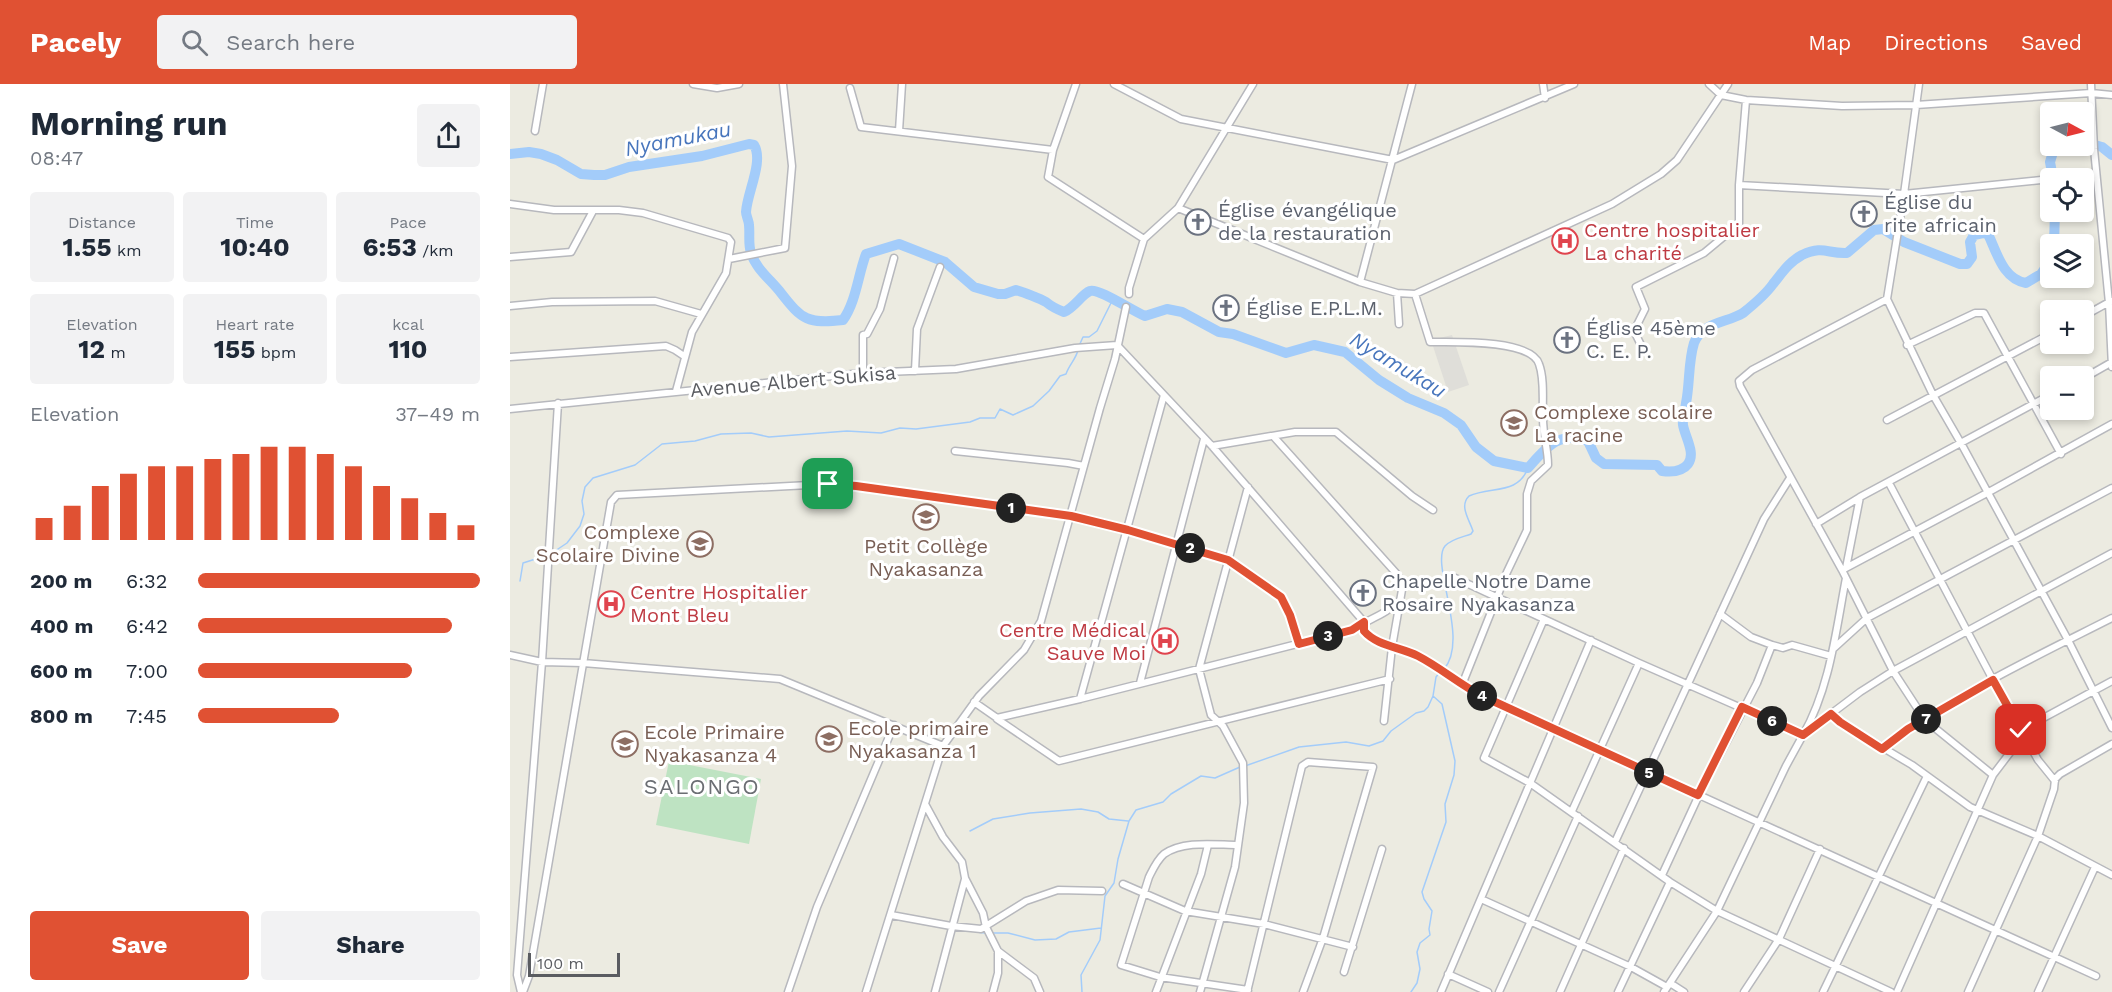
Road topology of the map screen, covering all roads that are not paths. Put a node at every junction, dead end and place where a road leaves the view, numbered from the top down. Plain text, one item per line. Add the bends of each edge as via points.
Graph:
1 (543, 84) edge
2 (693, 84) edge
3 (739, 84) edge
4 (783, 84) edge
5 (902, 84) edge
6 (1076, 84) edge
7 (1114, 84) edge
8 (1253, 84) edge
9 (1412, 84) edge
10 (1543, 84) edge
11 (1574, 84) edge
12 (1709, 84) edge
13 (1728, 84) edge
14 (1919, 84) edge
15 (2091, 84) edge
16 (723, 85) edge
17 (850, 88) dead end
18 (2091, 93) junction
19 (1721, 95) junction
20 (2112, 95) edge
21 (1545, 98) junction
22 (1746, 100) junction
23 (1916, 105) junction
24 (1226, 129) junction
25 (535, 131) dead end
26 (899, 131) junction
27 (1053, 150) junction
28 (1393, 160) junction
29 (2040, 180) edge
30 (1739, 184) junction
31 (1904, 194) junction
32 (510, 204) edge
33 (1178, 208) junction
34 (593, 211) junction
35 (1144, 239) junction
36 (510, 257) edge
37 (894, 258) dead end
38 (729, 259) junction
39 (940, 267) dead end
40 (1360, 282) junction
41 (1397, 293) junction
42 (1129, 294) dead end
43 (1415, 294) junction
44 (1887, 299) junction
45 (2111, 302) edge
46 (510, 306) edge
47 (1126, 307) dead end
48 (2094, 311) edge
49 (701, 314) junction
50 (1399, 324) dead end
51 (2040, 339) edge
52 (1117, 345) junction
53 (1907, 345) junction
54 (1643, 349) dead end
55 (684, 356) junction
56 (510, 357) edge
57 (2008, 357) junction
58 (2112, 364) edge
59 (915, 371) junction
60 (863, 373) junction
61 (2094, 373) edge
62 (676, 391) junction
63 (1164, 395) junction
64 (1933, 395) junction
65 (2040, 401) edge
66 (558, 403) junction
67 (2034, 404) junction
68 (510, 409) edge
69 (1887, 420) dead end
70 (2112, 424) edge
71 (1274, 437) junction
72 (1204, 439) junction
73 (1962, 445) junction
74 (1212, 446) junction
75 (955, 451) dead end
76 (2061, 453) junction
77 (1084, 466) junction
78 (1790, 478) junction
79 (1889, 483) junction
80 (1248, 487) junction
81 (2112, 488) edge
82 (1987, 494) junction
83 (1860, 497) junction
84 (1433, 510) dead end
85 (1071, 516) junction
86 (1816, 524) junction
87 (1128, 530) junction
88 (1915, 532) junction
89 (2013, 542) junction
90 (1176, 544) junction
91 (2112, 553) edge
92 (1228, 560) junction
93 (1844, 569) junction
94 (1451, 576) dead end
95 (1846, 578) junction
96 (1939, 580) junction
97 (2040, 591) junction
98 (1497, 596) junction
99 (1400, 600) junction
100 (1720, 614) junction
101 (1867, 618) junction
102 (2112, 618) edge
103 (1544, 619) junction
104 (1364, 622) junction
105 (1968, 631) junction
106 (1591, 640) junction
107 (2068, 640) junction
108 (1299, 644) junction
109 (1772, 645) junction
110 (1392, 647) junction
111 (1831, 653) junction
112 (510, 655) edge
113 (542, 662) junction
114 (583, 663) junction
115 (1639, 663) junction
116 (1199, 669) junction
117 (1893, 670) junction
118 (1390, 679) junction
119 (1993, 680) junction
120 (2112, 681) edge
121 (1688, 682) junction
122 (1140, 683) junction
123 (1462, 685) junction
124 (2094, 691) junction
125 (1080, 699) junction
126 (974, 702) junction
127 (1506, 707) junction
128 (1742, 707) junction
129 (1831, 714) junction
130 (997, 718) junction
131 (1925, 720) junction
132 (1215, 721) junction
133 (1384, 721) dead end
134 (894, 725) junction
135 (1553, 728) junction
136 (2112, 728) edge
137 (2021, 730) junction
138 (1803, 735) junction
139 (2026, 738) junction
140 (2112, 744) edge
141 (943, 746) junction
142 (1882, 749) junction
143 (1599, 750) junction
144 (1647, 772) junction
145 (1993, 775) junction
146 (1927, 776) junction
147 (2055, 781) junction
148 (1530, 783) junction
149 (1698, 795) junction
150 (925, 804) junction
151 (1978, 811) junction
152 (1575, 813) junction
153 (1759, 823) junction
154 (2038, 836) junction
155 (1615, 842) junction
156 (1208, 845) junction
157 (1238, 845) junction
158 (1624, 848) junction
159 (1382, 849) dead end
160 (1820, 849) junction
161 (2095, 867) junction
162 (1662, 875) junction
163 (2112, 875) edge
164 (1879, 877) junction
165 (965, 878) junction
166 (1670, 882) junction
167 (1123, 884) dead end
168 (1102, 891) dead end
169 (1144, 894) junction
170 (1480, 898) junction
171 (1935, 904) junction
172 (1185, 911) junction
173 (1717, 911) junction
174 (891, 915) junction
175 (1221, 918) junction
176 (1531, 921) junction
177 (1264, 924) junction
178 (951, 926) junction
179 (986, 927) junction
180 (1997, 931) junction
181 (1323, 938) junction
182 (1779, 939) junction
183 (1581, 944) junction
184 (1353, 947) junction
185 (998, 951) junction
186 (2054, 957) junction
187 (1836, 966) junction
188 (1631, 967) junction
189 (1344, 972) dead end
190 (1448, 974) junction
191 (2096, 976) dead end
192 (1160, 977) junction
193 (1203, 983) junction
194 (1667, 987) edge
195 (1247, 991) edge
196 (522, 992) edge
197 (788, 992) edge
198 (867, 992) edge
199 (935, 992) edge
200 (993, 992) edge
201 (1040, 992) edge
202 (1156, 992) edge
203 (1200, 992) edge
204 (1303, 992) edge
205 (1441, 992) edge
206 (1488, 992) edge
207 (1499, 992) edge
208 (1560, 992) edge
209 (1618, 992) edge
210 (1684, 992) edge
211 (1744, 992) edge
212 (1823, 992) edge
213 (1891, 992) edge
214 (1897, 992) edge
215 (1968, 992) edge
216 (2038, 992) edge

1 - 25 street
2 - 16 street via 717,88
3 - 16 street
4 - 38 street via 792,166 785,248
5 - 26 street
6 - 27 street
7 - 24 street via 1181,119
8 - 24 street
9 - 28 street
10 - 21 street
11 - 21 street
12 - 19 street
13 - 19 street
14 - 23 street
15 - 18 street
17 - 26 street via 861,127
18 - 20 street
18 - 23 street
18 - 45 street
19 - 22 street
19 - 43 street via 1677,160 1661,174 1612,204
21 - 28 street
22 - 23 street via 1842,106
22 - 30 street
23 - 31 street
24 - 28 street
24 - 33 street
26 - 27 street
27 - 35 street via 1048,177
28 - 40 street
29 - 31 street
30 - 31 street
30 - 54 street via 1739,224 1704,253 1636,286 1645,309 1634,331
31 - 44 street
32 - 34 street
33 - 35 street
33 - 40 street
34 - 36 street via 571,252
34 - 38 street via 643,213 721,234 731,242
35 - 42 street
37 - 60 street via 880,309 863,335
38 - 49 street via 726,273
39 - 59 street via 917,329
40 - 41 street
41 - 43 street
41 - 50 street
43 - 98 street via 1430,342 1506,346 1532,354 1539,362 1548,465 1531,481 1527,530
44 - 53 street
44 - 78 street via 1752,370 1739,381
45 - 48 street
45 - 58 street
46 - 49 street via 655,301
47 - 52 street
49 - 55 street
51 - 57 street
52 - 59 street, Avenue Albert Sukisa via 956,369
52 - 63 street
52 - 77 street
53 - 57 street via 1975,312 1984,313
53 - 64 street
55 - 56 street via 666,346
55 - 62 street
57 - 64 street
57 - 67 street
58 - 61 street
59 - 60 street, Avenue Albert Sukisa
60 - 62 street, Avenue Albert Sukisa
62 - 66 street, Avenue Albert Sukisa
63 - 72 street
63 - 87 street
64 - 69 street
64 - 73 street
65 - 67 street
66 - 68 street, Avenue Albert Sukisa
66 - 113 street
67 - 73 street
67 - 76 street
70 - 76 street
71 - 74 street
71 - 84 street via 1295,432 1336,432
71 - 99 street via 1396,573 1403,584
72 - 74 street
72 - 90 street
73 - 79 street
73 - 82 street
74 - 80 street
75 - 77 street
76 - 82 street
77 - 85 street
78 - 86 street
78 - 100 street via 1764,519
79 - 83 street
79 - 88 street
80 - 92 street
80 - 104 street
81 - 89 street
82 - 88 street
82 - 89 street
83 - 86 street
83 - 93 street
85 - 87 street
85 - 114 street via 847,485 617,495 611,502
85 - 126 street via 1034,637
86 - 93 street
87 - 90 street
87 - 125 street
88 - 93 street
88 - 96 street
89 - 96 street
89 - 97 street
90 - 92 street
90 - 122 street
91 - 97 street
92 - 108 street via 1281,597
92 - 116 street
93 - 95 street
94 - 98 street
95 - 101 street
95 - 111 street
96 - 101 street
96 - 105 street
97 - 105 street
97 - 107 street
98 - 103 street
98 - 123 street
99 - 104 street via 1392,609
99 - 110 street
100 - 109 street via 1751,637
100 - 121 street
101 - 111 street
101 - 117 street
102 - 107 street
103 - 106 street
103 - 127 street
104 - 108 street via 1352,630
104 - 110 street via 1364,631 1371,639
105 - 117 street
105 - 119 street
106 - 115 street
106 - 135 street
107 - 119 street
107 - 124 street
108 - 116 street
109 - 111 street
109 - 128 street via 1757,683
110 - 118 street
110 - 123 street via 1415,655
111 - 138 street via 1815,713
112 - 113 street
113 - 114 street
113 - 196 street via 517,975
114 - 134 street via 780,679
114 - 196 street via 529,976
115 - 121 street
115 - 143 street
116 - 122 street
116 - 132 street
117 - 129 street
117 - 131 street
118 - 132 street
118 - 133 street
119 - 131 street
119 - 137 street
120 - 124 street
121 - 128 street
121 - 144 street
122 - 125 street
123 - 127 street
124 - 136 street
124 - 137 street
125 - 130 street
126 - 130 street
126 - 141 street
127 - 135 street
127 - 148 street via 1484,758
128 - 138 street
128 - 149 street
129 - 138 street
129 - 142 street
130 - 132 street via 1059,761
131 - 142 street
131 - 145 street
132 - 157 street via 1223,726 1243,766 1244,803
134 - 141 street
134 - 197 street via 817,907
135 - 143 street
135 - 148 street
137 - 139 street
138 - 153 street
139 - 145 street
139 - 147 street
140 - 147 street via 2060,774
141 - 150 street
142 - 146 street
143 - 144 street
143 - 152 street
144 - 149 street
144 - 155 street
145 - 151 street
146 - 151 street
146 - 164 street
147 - 154 street
148 - 152 street
148 - 170 street
149 - 153 street
149 - 162 street
150 - 165 street via 962,862
150 - 174 street
151 - 154 street
151 - 171 street
152 - 155 street
152 - 176 street
153 - 160 street
153 - 173 street
154 - 161 street
154 - 180 street
155 - 158 street
156 - 157 street
156 - 169 street via 1179,847 1164,854 1155,864
156 - 172 street
157 - 175 street
158 - 162 street
158 - 183 street
159 - 184 street
160 - 164 street
160 - 182 street
161 - 163 street
161 - 186 street
162 - 166 street
164 - 171 street
164 - 187 street
165 - 178 street
165 - 179 street
166 - 173 street
166 - 188 street
167 - 169 street
168 - 179 street via 1058,890 1026,901
169 - 172 street
169 - 192 street via 1121,965
170 - 176 street
170 - 190 street
171 - 180 street
171 - 214 street
172 - 175 street
172 - 192 street
173 - 182 street
173 - 194 street
174 - 178 street
174 - 198 street
175 - 177 street
175 - 193 street
176 - 183 street
176 - 207 street
177 - 181 street
177 - 181 street via 1302,766 1308,762 1373,767
177 - 195 street
178 - 179 street
178 - 199 street
179 - 185 street
180 - 186 street
180 - 215 street
181 - 184 street
181 - 204 street
182 - 187 street
182 - 211 street
183 - 188 street
183 - 208 street
184 - 189 street
185 - 200 street
185 - 201 street via 1034,978
186 - 191 street
186 - 216 street
187 - 212 street
187 - 213 street
188 - 194 street
188 - 209 street
190 - 205 street
190 - 206 street
192 - 193 street
192 - 202 street
193 - 195 street
193 - 203 street
194 - 210 street

